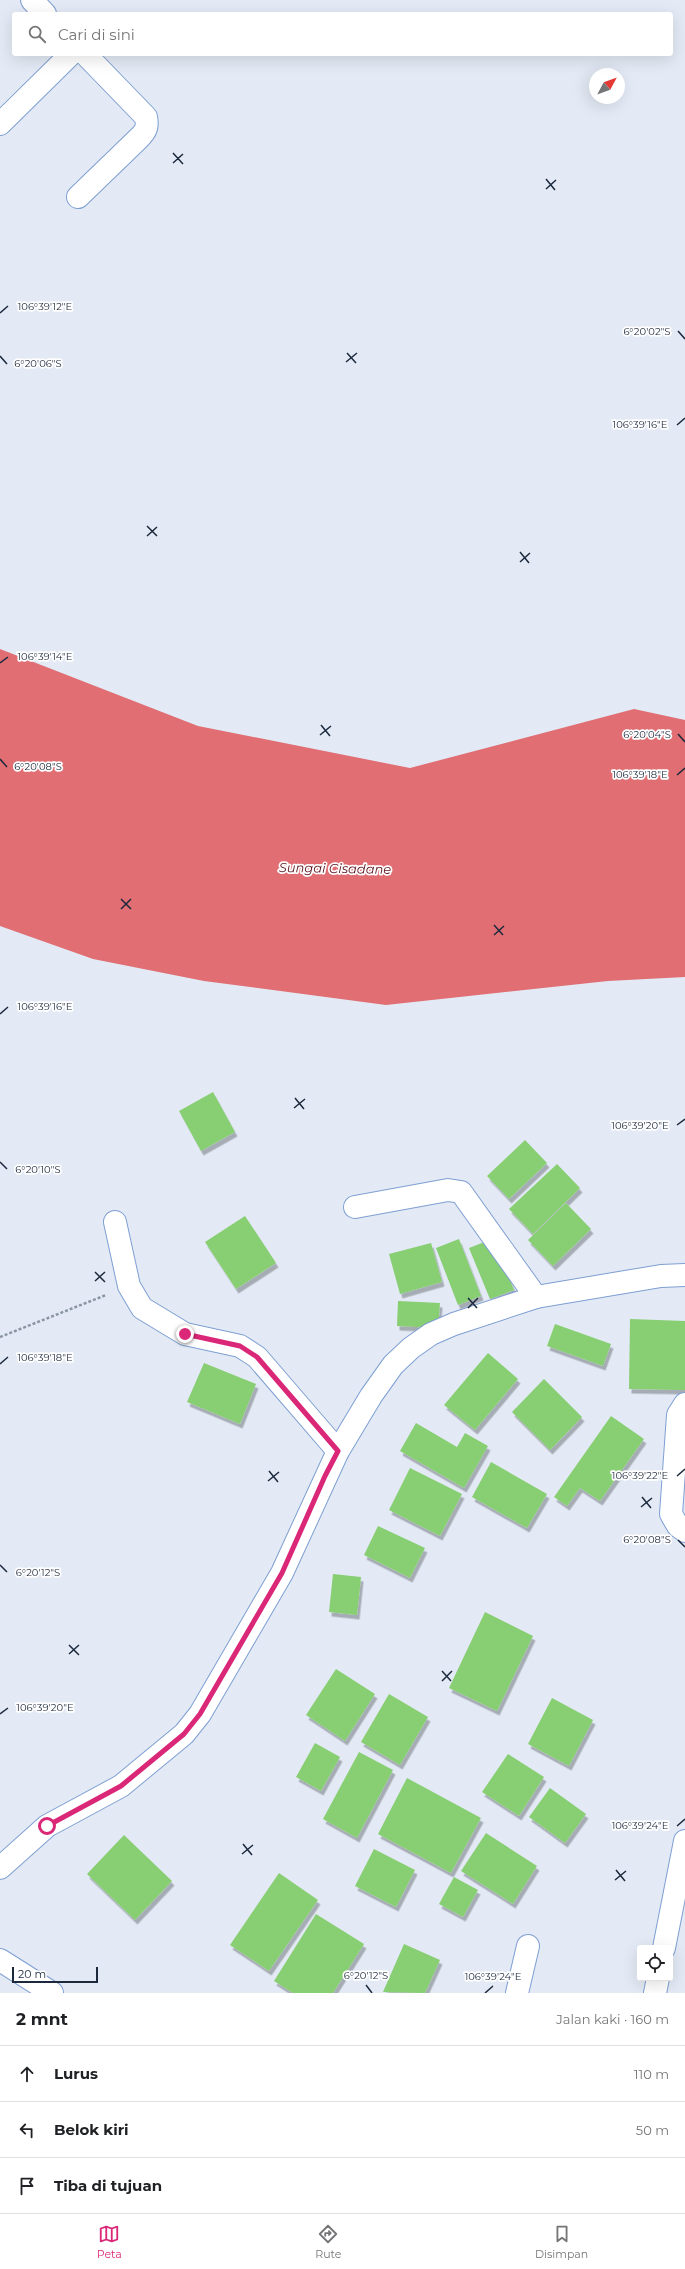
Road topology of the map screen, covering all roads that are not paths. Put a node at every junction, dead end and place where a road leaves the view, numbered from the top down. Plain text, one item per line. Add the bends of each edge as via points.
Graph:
1 (32, 0) edge
2 (43, 12) edge
3 (69, 56) edge
4 (86, 56) edge
5 (0, 124) edge
6 (78, 197) dead end
7 (355, 1207) dead end
8 (115, 1222) dead end
9 (685, 1276) edge
10 (536, 1297) junction
11 (685, 1404) edge
12 (338, 1451) junction
13 (685, 1531) edge
14 (685, 1841) edge
15 (0, 1868) edge
16 (665, 1945) edge
17 (528, 1946) dead end
18 (0, 1960) edge
19 (657, 1981) edge
20 (52, 1993) edge
21 (517, 1993) edge
22 (655, 1993) edge

1 - 2 street
3 - 5 street
4 - 6 street via 146,117 148,124 146,131
7 - 10 street via 448,1190 461,1192
8 - 12 street via 129,1286 142,1308 185,1334 240,1346 257,1357
9 - 10 street via 660,1276
10 - 12 street via 454,1324 431,1334 411,1348 393,1365 371,1396
11 - 13 street via 678,1414 671,1514 678,1526
12 - 15 street via 282,1573 200,1714 184,1734 121,1786 47,1826
14 - 16 street
17 - 21 street
18 - 20 street
19 - 22 street

